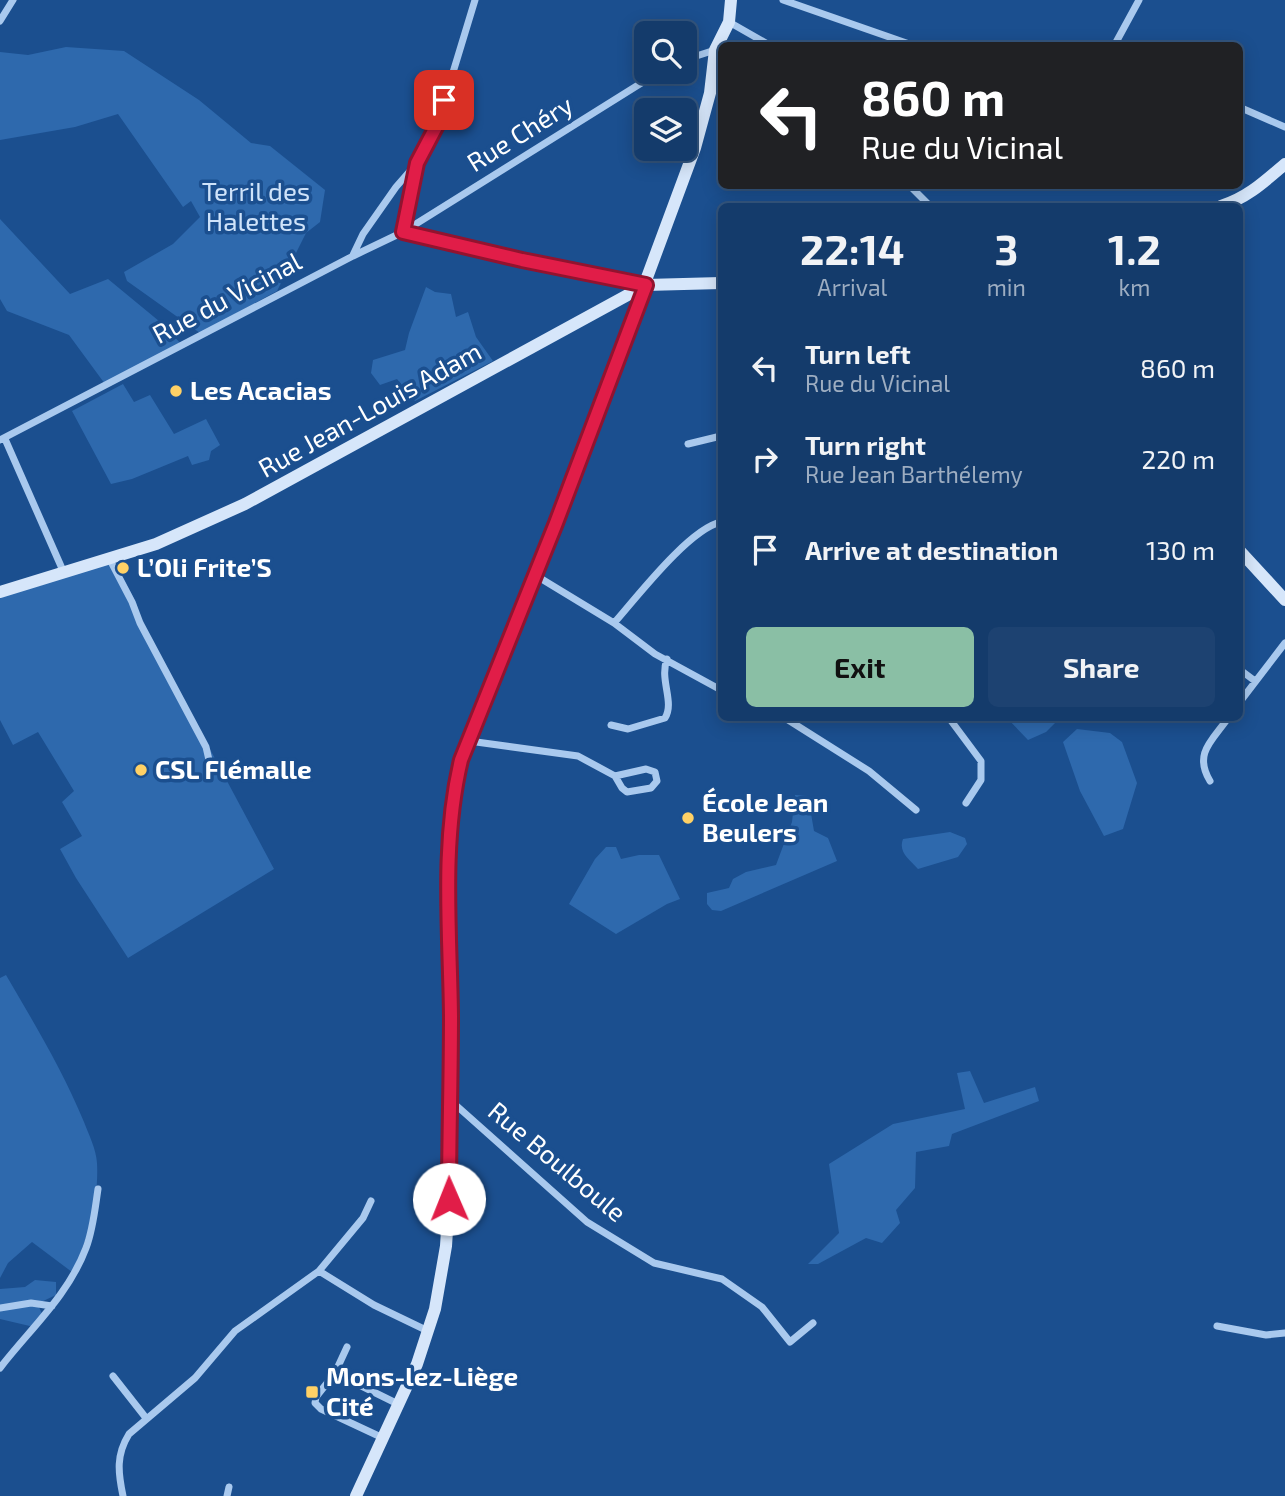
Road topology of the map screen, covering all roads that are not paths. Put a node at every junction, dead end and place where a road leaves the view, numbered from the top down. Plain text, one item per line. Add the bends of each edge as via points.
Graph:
1 (13, 0) edge
2 (475, 0) edge
3 (731, 0) edge
4 (783, 0) edge
5 (1139, 0) edge
6 (0, 20) edge
7 (729, 22) junction
8 (719, 42) edge
9 (764, 42) edge
10 (904, 42) edge
11 (1116, 42) edge
12 (718, 44) edge
13 (715, 50) junction
14 (697, 56) edge
15 (640, 84) edge
16 (1243, 109) edge
17 (1285, 127) edge
18 (417, 163) junction
19 (1285, 164) edge
20 (913, 189) edge
21 (927, 203) edge
22 (1230, 203) edge
23 (403, 232) junction
24 (353, 256) junction
25 (718, 283) edge
26 (646, 285) junction
27 (718, 437) edge
28 (2, 440) edge
29 (688, 444) dead end
30 (718, 523) edge
31 (1243, 554) edge
32 (109, 558) junction
33 (64, 573) junction
34 (535, 575) junction
35 (0, 592) edge
36 (1285, 600) edge
37 (614, 623) junction
38 (1285, 643) edge
39 (667, 659) junction
40 (1243, 672) edge
41 (1255, 681) junction
42 (718, 688) edge
43 (1243, 698) edge
44 (790, 721) edge
45 (951, 721) edge
46 (1226, 721) edge
47 (611, 725) dead end
48 (469, 741) junction
49 (209, 760) dead end
50 (615, 776) junction
51 (1210, 781) dead end
52 (966, 803) dead end
53 (916, 810) dead end
54 (449, 1099) junction
55 (98, 1189) dead end
56 (371, 1202) dead end
57 (319, 1270) junction
58 (52, 1306) junction
59 (0, 1308) edge
60 (813, 1323) dead end
61 (1217, 1326) dead end
62 (429, 1332) junction
63 (1285, 1333) edge
64 (347, 1347) dead end
65 (0, 1368) edge
66 (335, 1373) junction
67 (113, 1376) dead end
68 (400, 1405) junction
69 (146, 1418) junction
70 (383, 1438) junction
71 (229, 1486) dead end
72 (123, 1496) edge
73 (227, 1496) edge
74 (356, 1496) edge

1 - 6 street
2 - 18 street via 437,125
3 - 7 street
4 - 10 street
5 - 11 street
7 - 8 street
7 - 9 street
12 - 13 street
13 - 14 street
13 - 26 street via 710,93 695,148
15 - 23 street, Rue Chéry
16 - 17 street
18 - 23 street
18 - 24 street via 363,234
19 - 22 street via 1256,189
20 - 21 street
23 - 24 street, Rue du Vicinal
23 - 26 street
24 - 28 street, Rue du Vicinal
25 - 26 street
26 - 32 street, Rue Jean-Louis Adam via 245,504 156,544
26 - 34 street
27 - 29 street
28 - 33 street
30 - 37 street via 690,540
31 - 36 street
32 - 33 street, Rue Jean-Louis Adam
32 - 49 street
33 - 35 street, Rue Jean-Louis Adam
34 - 37 street
34 - 48 street
37 - 39 street
38 - 41 street
39 - 42 street
39 - 47 street via 663,680 668,710 664,718 628,729
40 - 41 street
41 - 43 street
44 - 53 street via 869,771
45 - 52 street via 981,761 981,780
46 - 51 street via 1203,755
48 - 50 street via 579,756
48 - 54 street via 452,797
50 - 50 street via 649,769 657,780 651,788 630,793
54 - 60 street, Rue Boulboule via 597,1229 654,1263 722,1279 762,1307 790,1342
54 - 62 street via 449,1219
55 - 58 street via 86,1248
56 - 57 street
57 - 62 street
57 - 69 street via 235,1331 195,1378
58 - 59 street via 31,1303
58 - 65 street
61 - 63 street via 1266,1335
62 - 68 street
64 - 66 street
66 - 68 street
66 - 70 street via 315,1403
67 - 69 street
68 - 70 street
69 - 72 street via 122,1446 118,1473
70 - 74 street
71 - 73 street

